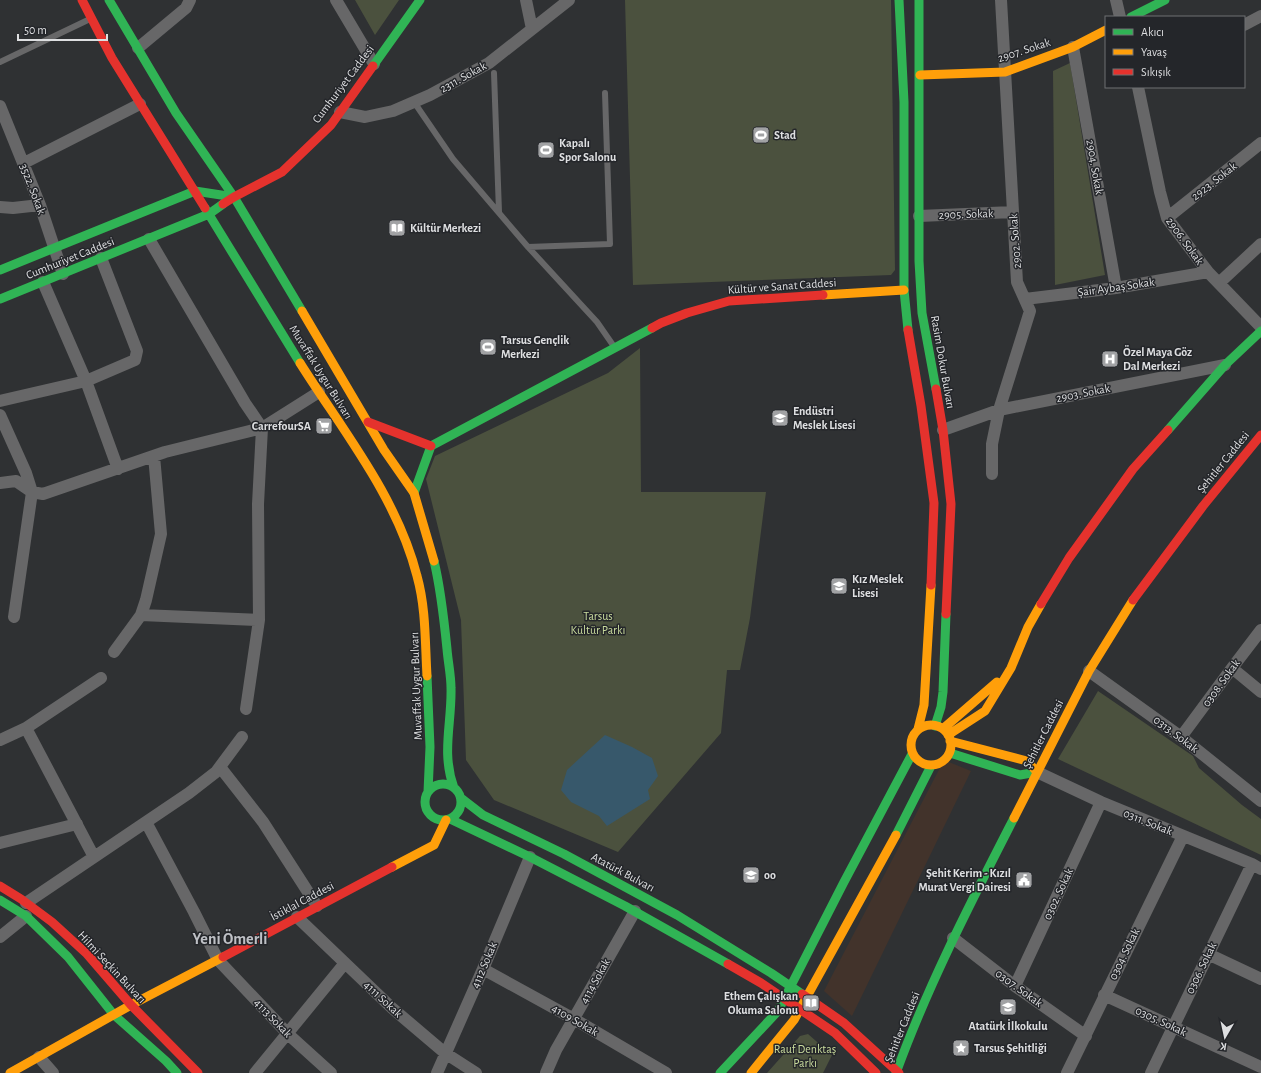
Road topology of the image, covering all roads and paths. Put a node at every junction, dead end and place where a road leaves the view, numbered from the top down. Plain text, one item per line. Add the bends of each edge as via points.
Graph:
1 (82, 0) edge
2 (109, 0) edge
3 (190, 0) edge
4 (336, 0) edge
5 (420, 0) edge
6 (526, 0) edge
7 (569, 0) edge
8 (900, 0) edge
9 (918, 0) edge
10 (1001, 0) edge
11 (1116, 0) edge
12 (1165, 0) edge
13 (1120, 16) edge
14 (1133, 16) edge
15 (1261, 16) edge
16 (90, 19) junction
17 (1245, 24) edge
18 (532, 30) junction
19 (1105, 31) edge
20 (1073, 47) junction
21 (138, 48) junction
22 (0, 62) edge
23 (374, 64) junction
24 (1005, 72) junction
25 (494, 73) dead end
26 (920, 75) junction
27 (1138, 88) edge
28 (605, 93) dead end
29 (414, 102) junction
30 (140, 104) junction
31 (0, 106) edge
32 (340, 112) junction
33 (1261, 143) edge
34 (24, 163) junction
35 (194, 191) junction
36 (234, 197) junction
37 (40, 205) junction
38 (0, 207) edge
39 (499, 212) junction
40 (1013, 212) junction
41 (209, 214) junction
42 (919, 216) junction
43 (1167, 218) junction
44 (149, 239) junction
45 (1261, 244) edge
46 (528, 247) junction
47 (55, 248) junction
48 (101, 258) junction
49 (0, 270) edge
50 (1208, 272) junction
51 (63, 274) junction
52 (42, 282) junction
53 (1219, 283) junction
54 (1116, 288) junction
55 (904, 290) junction
56 (0, 299) edge
57 (1025, 299) junction
58 (1261, 327) edge
59 (1261, 331) edge
60 (615, 348) junction
61 (1225, 365) junction
62 (86, 381) junction
63 (319, 392) junction
64 (0, 401) edge
65 (999, 410) junction
66 (0, 415) edge
67 (368, 422) junction
68 (262, 428) junction
69 (943, 430) junction
70 (1261, 435) edge
71 (431, 446) junction
72 (154, 456) junction
73 (118, 468) junction
74 (992, 474) dead end
75 (0, 483) edge
76 (32, 492) junction
77 (414, 493) junction
78 (141, 615) junction
79 (14, 617) dead end
80 (259, 620) junction
81 (1261, 630) edge
82 (114, 652) dead end
83 (1011, 668) junction
84 (1232, 668) junction
85 (1089, 671) junction
86 (102, 678) dead end
87 (1261, 692) edge
88 (246, 709) dead end
89 (26, 728) junction
90 (918, 729) junction
91 (944, 733) junction
92 (242, 737) dead end
93 (1182, 737) junction
94 (0, 740) edge
95 (950, 753) junction
96 (912, 754) junction
97 (931, 766) junction
98 (220, 767) junction
99 (1037, 772) junction
100 (454, 788) junction
101 (428, 792) junction
102 (460, 798) junction
103 (1261, 801) edge
104 (1101, 802) junction
105 (448, 819) junction
106 (146, 822) junction
107 (77, 824) junction
108 (1183, 836) junction
109 (0, 843) edge
110 (94, 857) junction
111 (530, 857) junction
112 (1256, 866) edge
113 (0, 886) edge
114 (0, 900) edge
115 (26, 903) junction
116 (316, 906) junction
117 (635, 911) junction
118 (26, 916) junction
119 (297, 917) junction
120 (0, 937) edge
121 (953, 938) junction
122 (1208, 954) junction
123 (218, 960) junction
124 (345, 963) junction
125 (483, 969) junction
126 (1261, 979) edge
127 (1015, 986) junction
128 (1104, 995) junction
129 (131, 1005) junction
130 (114, 1014) junction
131 (574, 1019) junction
132 (1173, 1027) junction
133 (287, 1033) junction
134 (1086, 1036) junction
135 (445, 1053) junction
136 (39, 1057) junction
137 (1261, 1068) edge
138 (10, 1073) edge
139 (53, 1073) edge
140 (177, 1073) edge
141 (198, 1073) edge
142 (255, 1073) edge
143 (331, 1073) edge
144 (437, 1073) edge
145 (476, 1073) edge
146 (546, 1073) edge
147 (666, 1073) edge
148 (720, 1073) edge
149 (751, 1073) edge
150 (876, 1073) edge
151 (898, 1073) edge
152 (1067, 1073) edge
153 (1151, 1073) edge

1 - 16 main road, Muvaffak Uygur Bulvarı
2 - 21 main road, Muvaffak Uygur Bulvarı
3 - 21 street via 186,8
4 - 23 street
5 - 23 main road, Cumhuriyet Caddesi
6 - 18 street
7 - 18 street, 2311. Sokak
8 - 55 main road via 904,102
9 - 26 main road, Rasim Dokur Bulvarı
10 - 24 street, 2902. Sokak
11 - 13 street
12 - 14 main road
15 - 17 street
16 - 22 lane
16 - 30 main road, Muvaffak Uygur Bulvarı via 118,71
18 - 29 street, 2311. Sokak via 490,63
19 - 20 main road, 2907. Sokak
20 - 24 main road, 2907. Sokak
20 - 54 street, 2904. Sokak
21 - 36 main road, Muvaffak Uygur Bulvarı via 176,113
23 - 32 main road, Cumhuriyet Caddesi
24 - 26 main road, 2907. Sokak
24 - 40 street, 2902. Sokak
25 - 39 lane
26 - 42 main road, Rasim Dokur Bulvarı
27 - 43 street, 2906. Sokak
28 - 46 lane via 610,244
29 - 32 street, 2311. Sokak via 365,117
29 - 39 lane via 453,159
30 - 34 street
30 - 35 main road, Muvaffak Uygur Bulvarı
31 - 34 street, 3522. Sokak
32 - 36 main road, Cumhuriyet Caddesi via 331,125 282,172
33 - 43 street, 2923. Sokak
34 - 37 street, 3522. Sokak
35 - 36 main road
35 - 41 main road, Muvaffak Uygur Bulvarı
35 - 47 main road, Cumhuriyet Caddesi
36 - 41 main road, Cumhuriyet Caddesi
36 - 67 main road, Muvaffak Uygur Bulvarı
37 - 38 street
37 - 47 street, 3522. Sokak
39 - 46 lane
40 - 42 street, 2905. Sokak
40 - 57 street, 2902. Sokak via 1018,282
41 - 44 main road, Cumhuriyet Caddesi
41 - 63 main road, Muvaffak Uygur Bulvarı
42 - 69 main road, Rasim Dokur Bulvarı via 922,313
43 - 50 street, 2906. Sokak
44 - 48 main road, Cumhuriyet Caddesi
44 - 68 street
45 - 53 street
46 - 60 lane via 597,322
47 - 49 main road, Cumhuriyet Caddesi
47 - 51 street, 3522. Sokak
48 - 51 main road, Cumhuriyet Caddesi
48 - 62 street via 137,351 135,360
50 - 53 street, 2906. Sokak
50 - 54 street, Şair Aybaş Sokak
51 - 52 main road, Cumhuriyet Caddesi
52 - 56 main road, Cumhuriyet Caddesi
52 - 62 street
53 - 58 street, 2906. Sokak
54 - 57 street, Şair Aybaş Sokak
55 - 60 main road, Kültür ve Sanat Caddesi via 729,301 661,323
55 - 90 main road via 908,334 934,503 924,705
57 - 65 street, 2902. Sokak via 1030,311
59 - 61 main road
60 - 71 main road, Kültür ve Sanat Caddesi
61 - 65 street, 2903. Sokak
61 - 83 main road via 1133,469 1073,552 1028,627
62 - 64 street
62 - 73 street
63 - 68 street
63 - 101 main road, Muvaffak Uygur Bulvarı via 380,488 401,530 417,576 425,623 431,767
65 - 69 street, 2903. Sokak
65 - 74 street, 2902. Sokak via 992,444
66 - 76 street
67 - 71 main road
67 - 77 main road, Muvaffak Uygur Bulvarı
68 - 72 street
68 - 80 street via 258,504
69 - 91 main road, Rasim Dokur Bulvarı via 951,504 941,707
70 - 85 main road, Şehitler Caddesi via 1203,506 1138,593
71 - 77 main road
72 - 73 street
72 - 78 street via 161,534
73 - 76 street via 43,494
75 - 76 street via 16,481
76 - 79 street
77 - 100 main road, Muvaffak Uygur Bulvarı via 442,599 451,688 447,761
78 - 80 street
78 - 82 street
80 - 88 street
81 - 84 street, 0308. Sokak
83 - 91 main road
83 - 91 main road via 985,711
84 - 87 street
84 - 93 street, 0308. Sokak
85 - 93 street, 0313. Sokak
85 - 99 main road, Şehitler Caddesi
86 - 89 street
89 - 94 street
89 - 107 street
90 - 91 main road via 929,725
90 - 96 main road via 912,738
91 - 95 main road
91 - 99 main road via 1027,761
92 - 98 street
93 - 103 street, 0313. Sokak
95 - 97 main road via 940,763
95 - 99 main road via 1020,775
96 - 97 main road via 920,763
96 - 148 main road via 778,1011
97 - 149 main road via 884,858 794,1020
98 - 106 street via 189,793
98 - 116 street via 263,822
99 - 104 street, 0311. Sokak
99 - 121 main road, Şehitler Caddesi
100 - 101 main road via 444,784
100 - 102 main road
101 - 105 main road via 427,809 435,818
102 - 105 main road via 458,813
102 - 151 main road, Atatürk Bulvarı via 483,815 564,854 678,915 771,973 844,1023
104 - 108 street, 0311. Sokak
104 - 127 street, 0302. Sokak
105 - 111 main road
105 - 116 main road, İstiklal Caddesi via 434,845
106 - 110 street
106 - 123 street, 4113 Sokak
107 - 109 street
107 - 110 street
108 - 112 street, 0311. Sokak
108 - 128 street, 0304. Sokak
110 - 115 street
111 - 117 main road
111 - 125 street, 4112 Sokak
112 - 122 street, 0306. Sokak
113 - 115 main road, Hilmi Seçkin Bulvarı
114 - 118 main road
115 - 129 main road, Hilmi Seçkin Bulvarı via 52,922 87,954
116 - 119 main road, İstiklal Caddesi
117 - 131 street, 4114 Sokak
117 - 150 main road via 760,982 835,1033
118 - 120 street
118 - 130 main road via 68,957
119 - 123 main road, İstiklal Caddesi
119 - 124 street, 4111 Sokak
121 - 127 street, 0307. Sokak
121 - 151 main road, Şehitler Caddesi via 905,1048
122 - 126 street
122 - 132 street, 0306. Sokak
123 - 129 main road, İstiklal Caddesi
123 - 133 street, 4113 Sokak
124 - 133 street
124 - 135 street, 4111 Sokak via 392,1008
125 - 131 street, 4109 Sokak
125 - 135 street, 4112 Sokak
127 - 134 street, 0307. Sokak
128 - 132 street, 0305. Sokak
128 - 134 street, 0304. Sokak
129 - 130 main road, İstiklal Caddesi
129 - 141 main road, Hilmi Seçkin Bulvarı
130 - 136 main road, İstiklal Caddesi
130 - 140 main road
131 - 146 street, 4114 Sokak
131 - 147 street, 4109 Sokak
132 - 137 street, 0305. Sokak
132 - 153 street, 0306. Sokak
133 - 142 street
133 - 143 street, 4113 Sokak
134 - 152 street, 0304. Sokak
135 - 144 street, 4112 Sokak
135 - 145 street, 4111 Sokak
136 - 138 main road, İstiklal Caddesi
136 - 139 street

